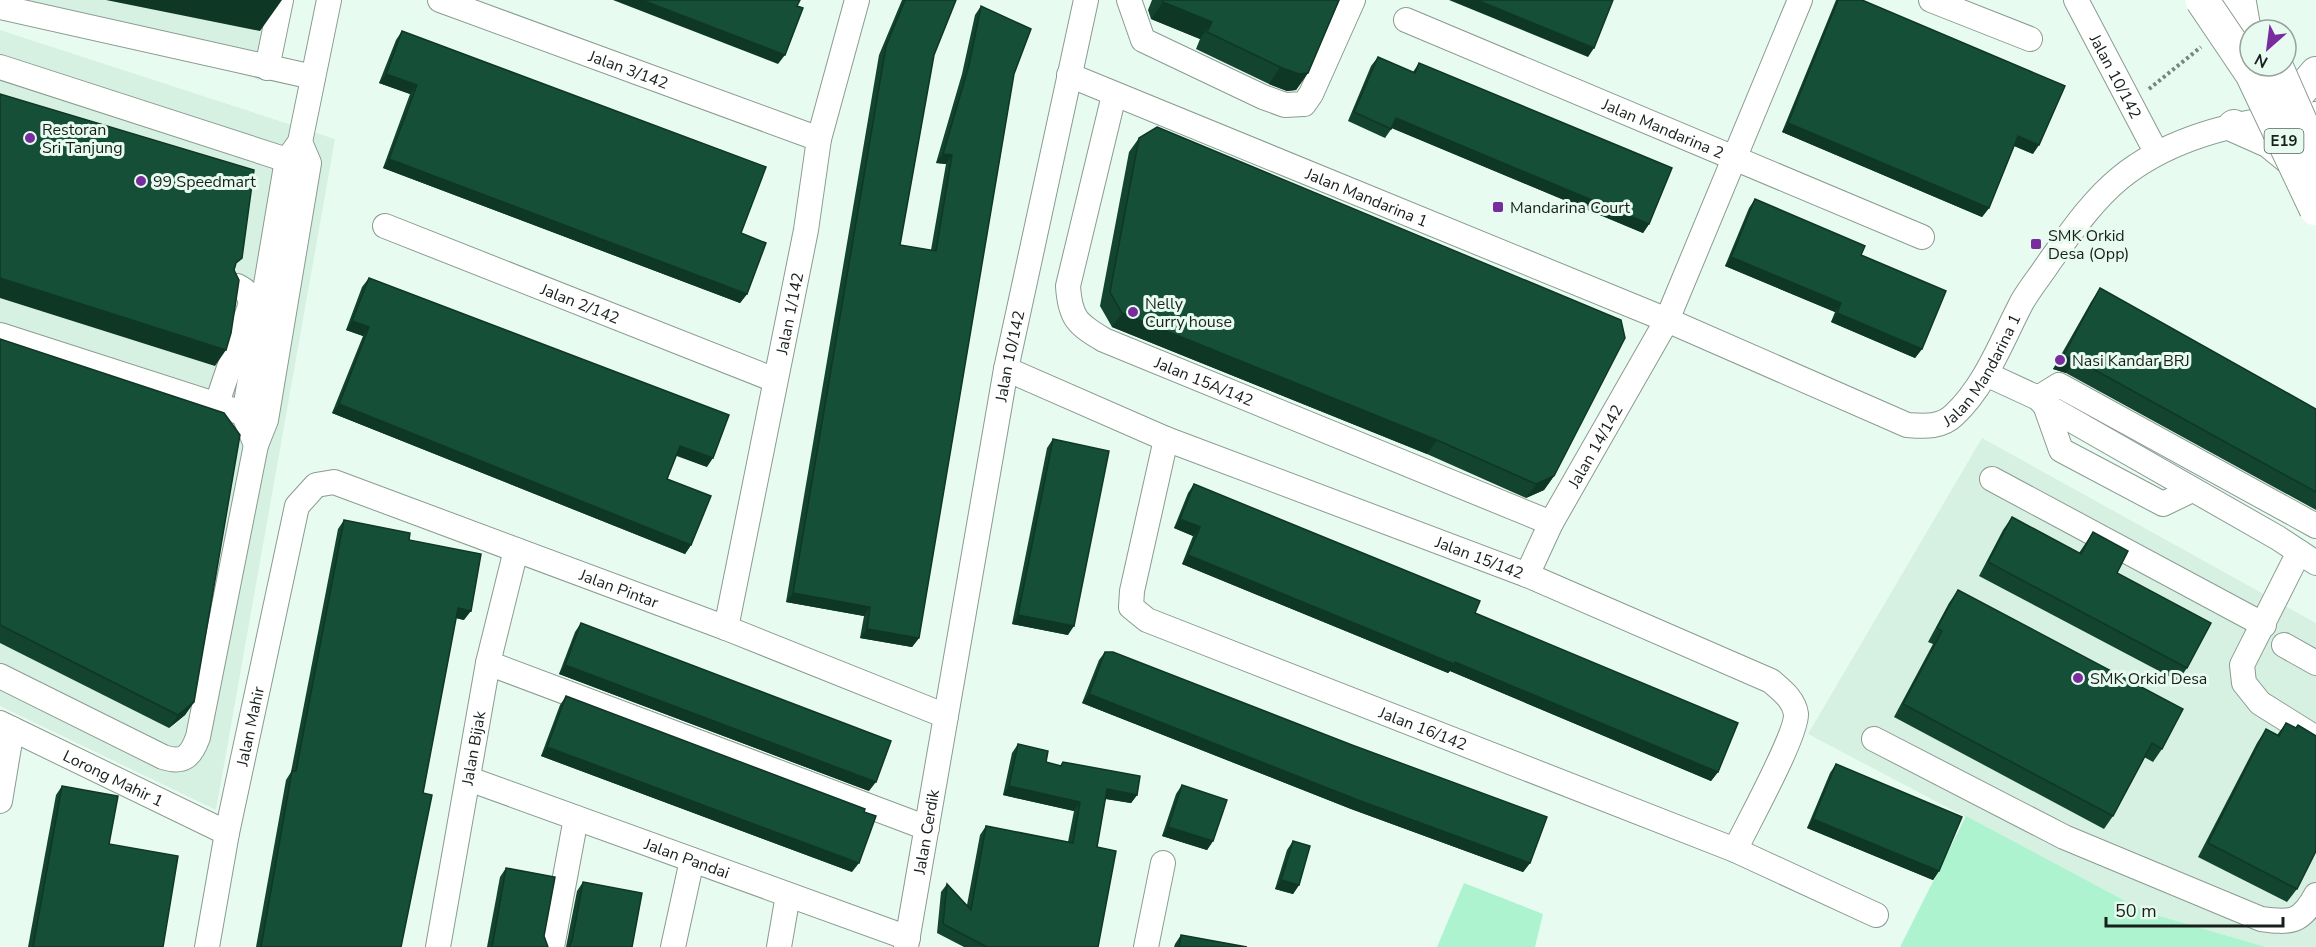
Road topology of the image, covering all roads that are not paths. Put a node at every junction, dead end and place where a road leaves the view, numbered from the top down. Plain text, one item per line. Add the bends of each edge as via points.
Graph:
1 (281, 0) edge
2 (328, 0) edge
3 (440, 0) edge
4 (857, 0) edge
5 (1086, 0) edge
6 (1129, 0) edge
7 (1353, 0) edge
8 (1800, 0) edge
9 (1931, 0) edge
10 (2076, 0) edge
11 (2202, 0) edge
12 (2238, 0) edge
13 (0, 7) edge
14 (2243, 18) edge
15 (2248, 18) edge
16 (1406, 20) dead end
17 (2030, 39) dead end
18 (2238, 44) edge
19 (0, 67) edge
20 (267, 68) junction
21 (2316, 73) edge
22 (1069, 75) junction
23 (313, 77) junction
24 (2262, 78) edge
25 (2264, 78) edge
26 (1114, 94) junction
27 (2316, 114) edge
28 (2279, 116) junction
29 (2234, 126) junction
30 (819, 139) junction
31 (2316, 139) edge
32 (2156, 152) junction
33 (299, 155) junction
34 (2316, 157) edge
35 (1736, 159) junction
36 (2316, 180) edge
37 (2316, 209) edge
38 (385, 226) dead end
39 (1922, 237) dead end
40 (237, 286) edge
41 (1667, 320) junction
42 (0, 335) edge
43 (1006, 369) junction
44 (1986, 374) junction
45 (775, 380) junction
46 (2042, 402) junction
47 (216, 406) junction
48 (255, 418) junction
49 (1166, 438) junction
50 (1992, 479) dead end
51 (297, 506) joint
52 (1551, 523) junction
53 (2316, 526) edge
54 (516, 550) junction
55 (2308, 558) edge
56 (1527, 574) junction
57 (2264, 625) junction
58 (726, 628) junction
59 (2284, 645) dead end
60 (488, 663) junction
61 (2316, 663) edge
62 (0, 675) edge
63 (946, 716) junction
64 (6, 726) edge
65 (2316, 738) edge
66 (1874, 739) dead end
67 (469, 779) junction
68 (0, 801) edge
69 (576, 818) junction
70 (927, 828) junction
71 (227, 833) junction
72 (1735, 850) junction
73 (692, 860) junction
74 (1163, 863) dead end
75 (788, 895) junction
76 (2316, 896) edge
77 (1876, 915) dead end
78 (907, 943) edge
79 (207, 947) edge
80 (438, 947) edge
81 (552, 947) edge
82 (674, 947) edge
83 (779, 947) edge
84 (1146, 947) edge

1 - 20 street
2 - 23 street
3 - 30 street, Jalan 3/142
4 - 30 street, Jalan 1/142
5 - 22 street, Jalan 10/142
6 - 7 street via 1143,40 1285,105 1304,105
8 - 35 street
9 - 17 street
10 - 32 street, Jalan 10/142
11 - 18 highway, E19, bridge
12 - 14 highway
12 - 15 highway
13 - 20 street
16 - 35 street, Jalan Mandarina 2
19 - 33 street
20 - 23 street
21 - 28 main road
22 - 26 street, Jalan Mandarina 1
22 - 43 street, Jalan 10/142
23 - 33 street
24 - 37 highway, E19, bridge
25 - 34 highway, E19, bridge
26 - 41 street, Jalan Mandarina 1
26 - 52 street, Jalan 15A/142 via 1068,286 1070,309 1081,327 1104,340
27 - 28 street, Jalan Mandarina 1
28 - 29 street, Jalan Mandarina 1
29 - 31 street, Jalan Mandarina 1
29 - 32 street, Jalan Mandarina 1
29 - 36 main road via 2270,142
30 - 45 street, Jalan 1/142 via 806,230
32 - 44 street, Jalan Mandarina 1 via 2119,178 2085,213 2024,299
33 - 48 street
35 - 39 street, Jalan Mandarina 2
35 - 41 street
38 - 45 street, Jalan 2/142
40 - 47 street via 246,291 250,306
41 - 44 street, Jalan Mandarina 1 via 1907,425 1931,427 1953,416
41 - 52 street, Jalan 14/142
42 - 47 street
43 - 49 street, Jalan 15/142
43 - 63 street, Jalan 10/142
44 - 46 street
45 - 58 street, Jalan 1/142
46 - 53 street via 2059,385
46 - 55 street
47 - 48 street
48 - 62 street via 256,445 192,754 184,760 163,757
49 - 56 street, Jalan 15/142
49 - 72 street, Jalan 16/142 via 1132,591 1131,607 1146,620
50 - 57 street
51 - 54 street, Jalan Pintar via 316,486 334,482
51 - 71 street, Jalan Mahir
52 - 56 street, Jalan 14/142
54 - 58 street, Jalan Pintar
54 - 60 street, Jalan Bijak
55 - 57 street
56 - 72 street, Jalan 15/142 via 1771,681 1790,698 1796,714 1791,735
57 - 65 street via 2242,665 2244,683 2260,703
58 - 63 street, Jalan Pintar
59 - 61 street
60 - 67 street, Jalan Bijak
60 - 70 street
63 - 70 street, Jalan Cerdik
64 - 68 street
64 - 71 street, Lorong Mahir 1
66 - 76 street via 2064,837 2261,919 2286,923 2297,919
67 - 69 street, Jalan Pandai
67 - 80 street, Jalan Bijak
69 - 73 street, Jalan Pandai
69 - 81 street
70 - 78 street, Jalan Cerdik
71 - 79 street, Jalan Mahir
72 - 77 street, Jalan 16/142
73 - 75 street, Jalan Pandai
73 - 82 street
74 - 84 street
75 - 78 street, Jalan Pandai
75 - 83 street

